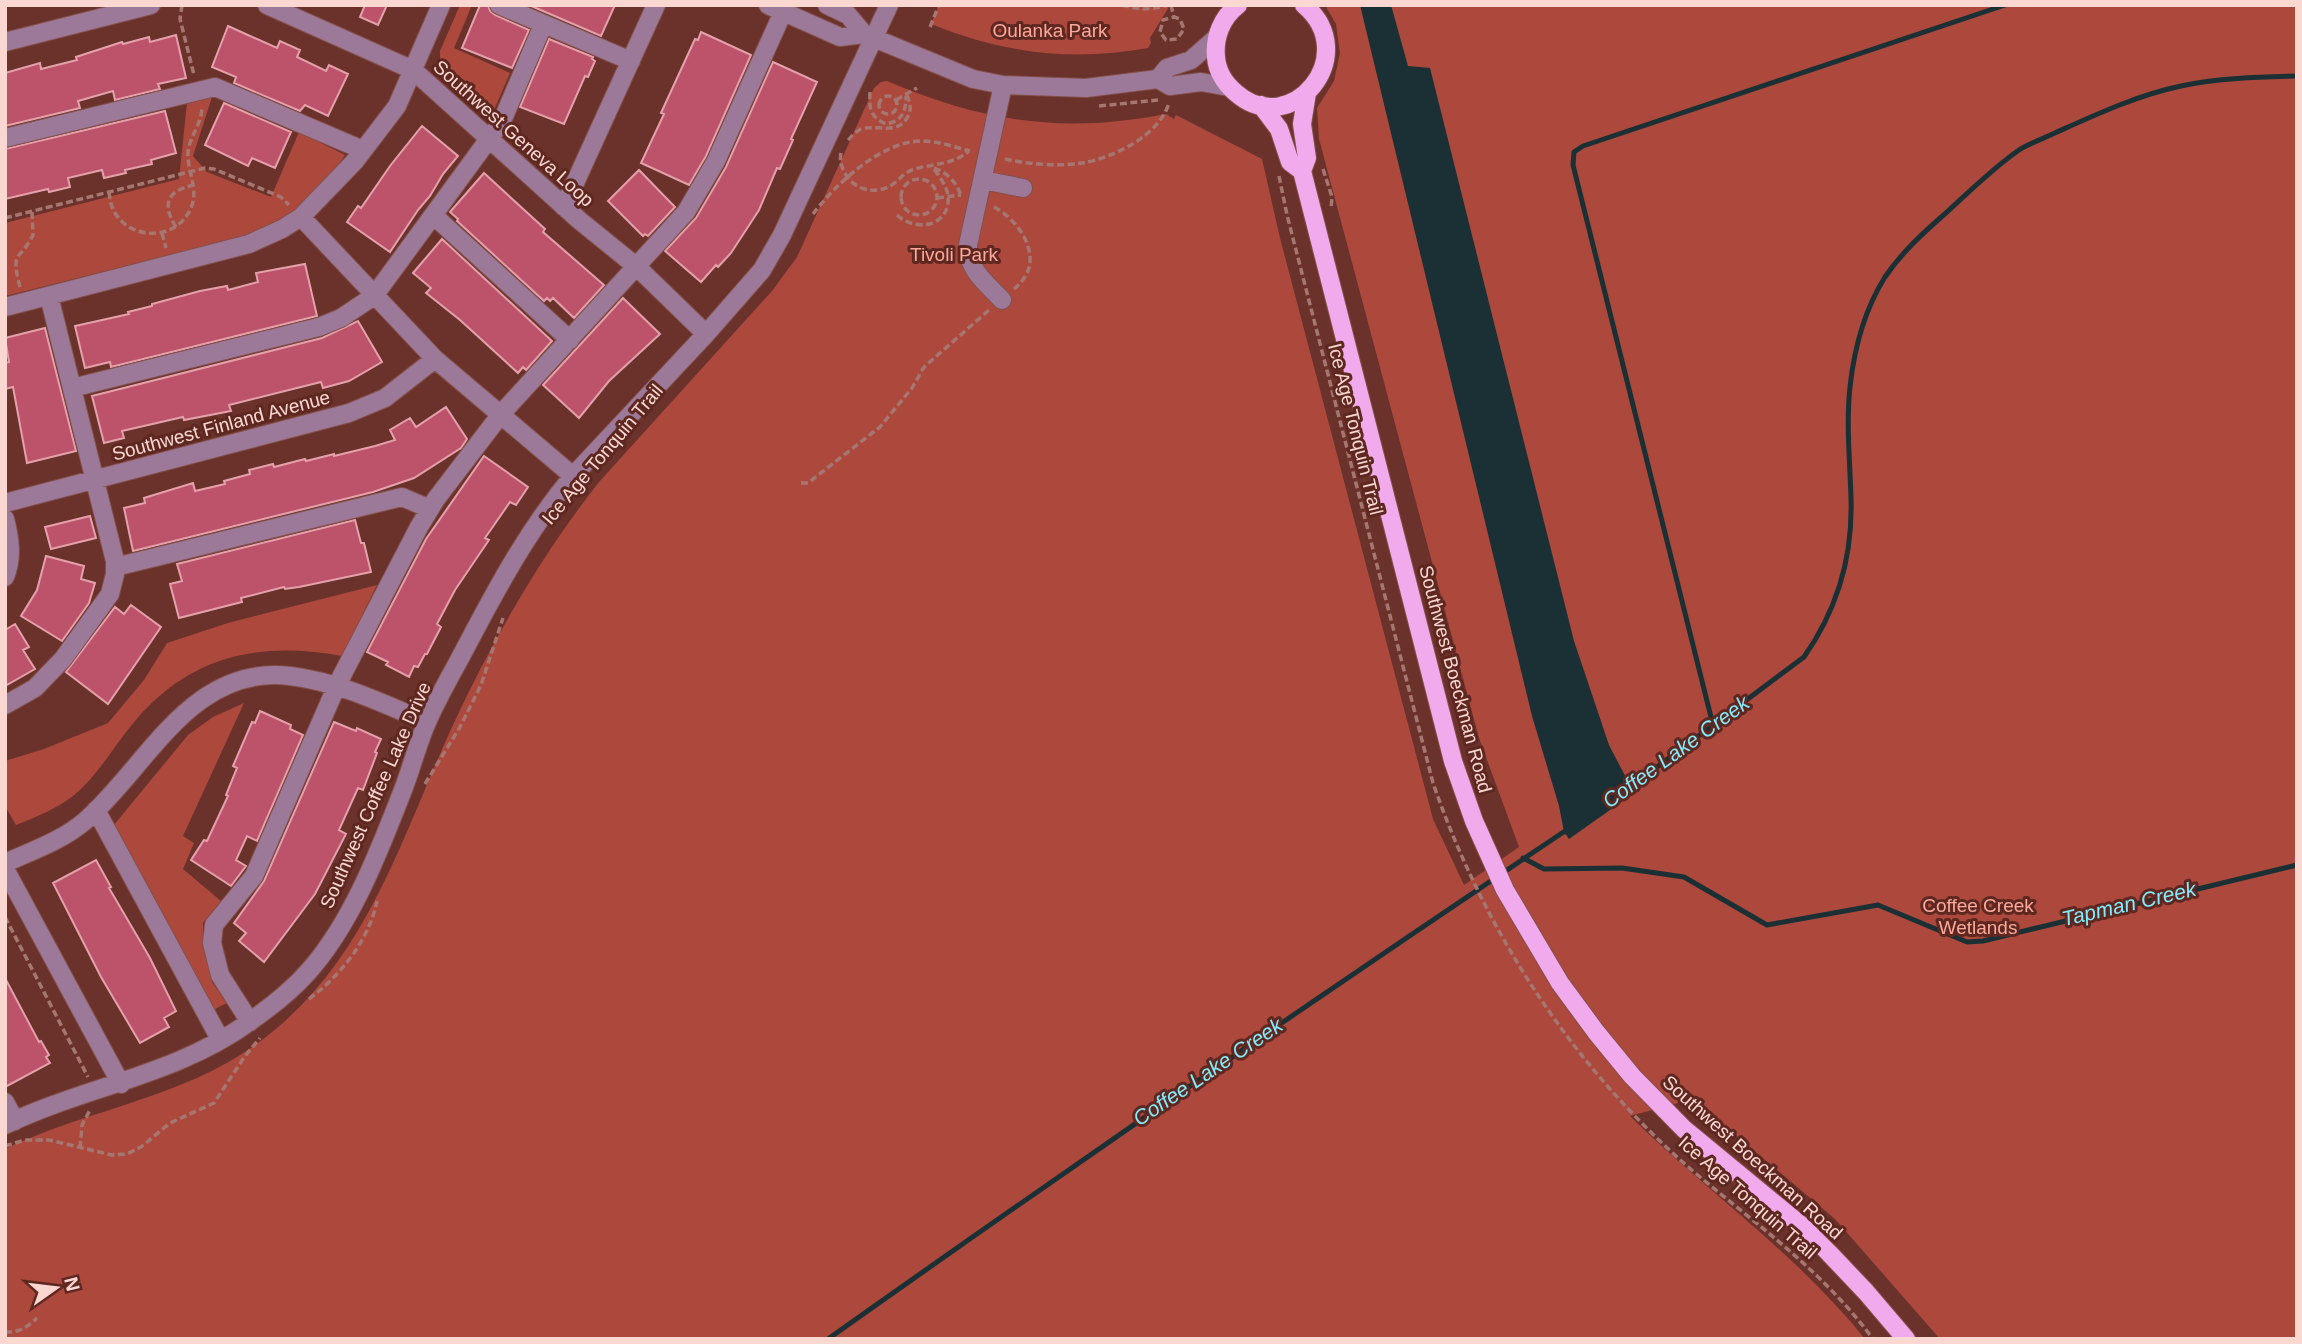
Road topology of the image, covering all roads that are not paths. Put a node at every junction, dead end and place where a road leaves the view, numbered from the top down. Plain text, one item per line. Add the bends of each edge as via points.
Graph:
1 (151, 5) edge
2 (267, 5) edge
3 (441, 5) edge
4 (499, 5) edge
5 (656, 5) edge
6 (827, 5) edge
7 (889, 5) edge
8 (1304, 5) edge
9 (1236, 6) edge
10 (776, 8) edge
11 (543, 25) junction
12 (870, 36) junction
13 (1216, 38) junction
14 (5, 42) edge
15 (631, 61) junction
16 (413, 70) junction
17 (1158, 79) junction
18 (1003, 85) junction
19 (1229, 87) junction
20 (1307, 93) junction
21 (1261, 105) junction
22 (5, 138) edge
23 (489, 138) junction
24 (363, 150) junction
25 (1303, 171) junction
26 (983, 180) junction
27 (1023, 188) dead end
28 (564, 207) junction
29 (433, 215) junction
30 (301, 217) junction
31 (637, 267) junction
32 (49, 296) junction
33 (374, 296) junction
34 (1002, 300) road end
35 (5, 307) edge
36 (706, 334) junction
37 (570, 340) junction
38 (435, 359) junction
39 (72, 388) junction
40 (501, 414) junction
41 (573, 476) junction
42 (94, 480) junction
43 (5, 503) edge
44 (430, 509) junction
45 (5, 519) edge
46 (115, 567) junction
47 (5, 577) edge
48 (337, 685) junction
49 (5, 705) edge
50 (427, 722) junction
51 (96, 810) junction
52 (5, 863) edge
53 (5, 869) edge
54 (250, 1022) junction
55 (220, 1039) junction
56 (121, 1084) junction
57 (5, 1102) edge
58 (10, 1123) edge
59 (1906, 1339) edge

1 - 14 street
2 - 16 street, Southwest Geneva Loop
3 - 16 street
4 - 11 street
5 - 15 street
6 - 12 street via 848,15
7 - 12 street, Southwest Coffee Lake Drive
8 - 20 main road, Southwest Boeckman Road via 1322,28 1326,52 1322,73
9 - 13 main road
10 - 12 street via 840,37
10 - 31 street via 716,161 686,212
11 - 15 street
11 - 23 street via 502,121
12 - 18 street via 973,79
12 - 36 street, Southwest Coffee Lake Drive via 782,235 762,271
13 - 17 street via 1191,60 1167,68
13 - 19 main road via 1216,61
15 - 28 street
16 - 23 street, Southwest Geneva Loop
16 - 24 street via 397,106
17 - 18 street via 1087,88
17 - 19 street via 1170,86 1201,82
18 - 26 street
19 - 21 main road, Southwest Boeckman Road
20 - 21 main road via 1290,103
20 - 25 main road, Southwest Boeckman Road
21 - 25 main road, Southwest Boeckman Road via 1279,129 1290,162
22 - 24 street via 215,87
23 - 28 street, Southwest Geneva Loop
23 - 29 street
24 - 30 street
25 - 59 main road, Southwest Boeckman Road via 1453,761 1505,890 1559,983 1621,1062 1684,1129 1829,1253
26 - 27 street
26 - 34 street via 970,197 968,257
28 - 31 street, Southwest Geneva Loop
29 - 33 street
29 - 37 street
30 - 32 street via 249,244
30 - 33 street
31 - 36 street, Southwest Geneva Loop
31 - 37 street
32 - 35 street
32 - 39 street
33 - 38 street
33 - 39 street via 330,324
36 - 41 street, Southwest Coffee Lake Drive
37 - 40 street
38 - 40 street
38 - 42 street, Southwest Finland Avenue via 385,398 349,413
39 - 42 street
40 - 41 street
40 - 44 street
41 - 50 street, Southwest Coffee Lake Drive via 502,578
42 - 43 street, Southwest Finland Avenue
42 - 46 street
44 - 46 street via 402,497
44 - 48 street
45 - 47 street via 10,546
46 - 49 street via 110,594 63,659 35,688
48 - 50 street
48 - 51 street via 263,676 210,694 165,731
48 - 54 street via 254,876 214,925 212,943 220,975
50 - 54 street, Southwest Coffee Lake Drive via 402,794 338,932 307,972
51 - 52 street via 62,836
51 - 55 street
53 - 56 street
54 - 55 street, Southwest Coffee Lake Drive
55 - 56 street, Southwest Coffee Lake Drive
56 - 58 street, Southwest Coffee Lake Drive
57 - 58 street

